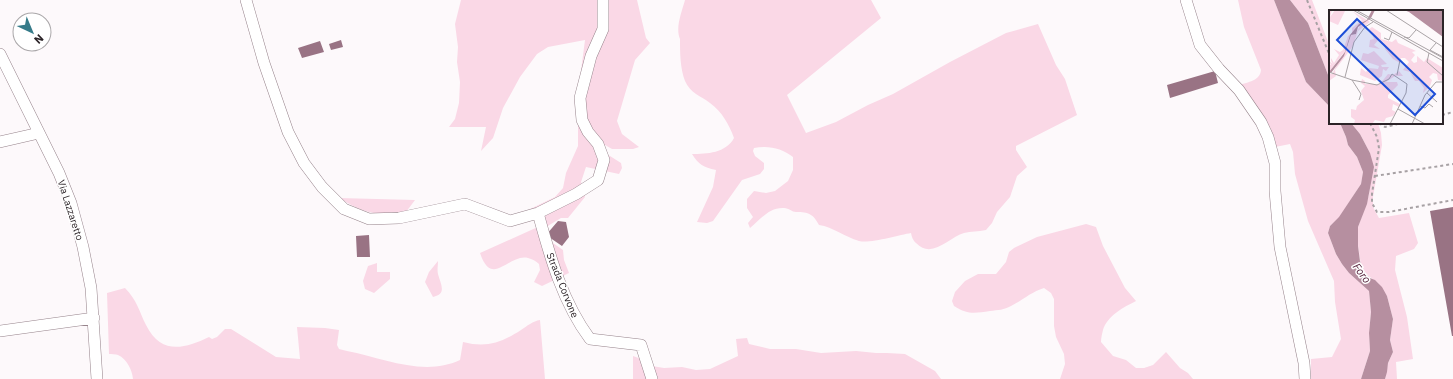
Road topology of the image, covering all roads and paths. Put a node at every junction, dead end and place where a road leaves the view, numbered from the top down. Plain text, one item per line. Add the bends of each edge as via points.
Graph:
1 (246, 0) edge
2 (603, 0) edge
3 (1186, 0) edge
4 (1307, 0) edge
5 (0, 54) edge
6 (1329, 54) edge
7 (1453, 112) edge
8 (1443, 115) edge
9 (1371, 124) edge
10 (1380, 124) edge
11 (1398, 124) edge
12 (39, 133) junction
13 (0, 142) edge
14 (1453, 164) edge
15 (1375, 176) junction
16 (1453, 200) edge
17 (538, 213) junction
18 (94, 318) junction
19 (0, 331) edge
20 (97, 379) edge
21 (652, 379) edge
22 (1305, 379) edge

1 - 17 street via 288,132 304,163 322,187 344,209 369,219 399,218 465,204 510,221
2 - 17 street via 603,29 591,56 580,98 582,120 598,144 604,160 598,180
3 - 22 street via 1200,45 1239,90 1268,137 1276,163 1280,247
4 - 6 path
5 - 12 street, Via Lazzaretto
7 - 8 path
9 - 15 path via 1379,140
10 - 11 path via 1385,127
12 - 13 street
12 - 18 street, Via Lazzaretto via 71,203 90,281
14 - 15 path
15 - 16 path via 1372,203 1377,212
17 - 21 street, Strada Corvone via 565,294 590,339 642,345
18 - 19 street
18 - 20 street, Via Lazzaretto

